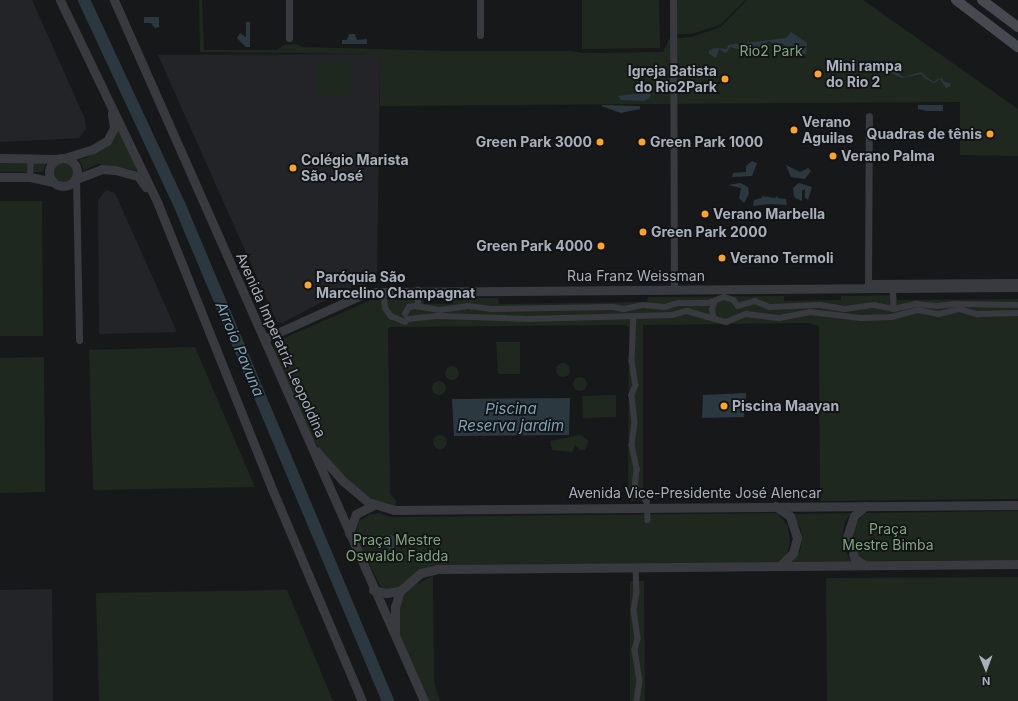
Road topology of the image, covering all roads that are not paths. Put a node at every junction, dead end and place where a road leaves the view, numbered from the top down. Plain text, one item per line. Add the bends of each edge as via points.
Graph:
1 (60, 0) edge
2 (114, 0) edge
3 (288, 0) edge
4 (480, 0) edge
5 (673, 0) edge
6 (956, 0) edge
7 (982, 0) edge
8 (1018, 27) edge
9 (480, 35) dead end
10 (289, 38) dead end
11 (1018, 47) edge
12 (108, 98) junction
13 (869, 116) dead end
14 (0, 158) edge
15 (30, 158) junction
16 (61, 159) junction
17 (0, 177) edge
18 (30, 177) junction
19 (76, 179) junction
20 (53, 182) junction
21 (158, 204) junction
22 (1018, 282) edge
23 (868, 285) junction
24 (893, 287) junction
25 (1018, 287) edge
26 (418, 290) junction
27 (674, 290) junction
28 (383, 291) junction
29 (715, 301) junction
30 (1018, 305) edge
31 (738, 306) junction
32 (418, 307) junction
33 (894, 308) junction
34 (1018, 313) edge
35 (407, 316) junction
36 (634, 316) junction
37 (713, 316) junction
38 (736, 317) junction
39 (264, 339) junction
40 (79, 340) dead end
41 (306, 438) junction
42 (374, 505) junction
43 (1018, 505) edge
44 (775, 506) junction
45 (865, 506) junction
46 (647, 507) junction
47 (648, 520) dead end
48 (349, 533) junction
49 (1018, 564) edge
50 (781, 565) junction
51 (864, 565) junction
52 (636, 567) junction
53 (373, 590) junction
54 (400, 591) junction
55 (396, 640) junction
56 (362, 701) edge
57 (424, 701) edge
58 (637, 701) edge

1 - 12 street
2 - 39 street, Avenida Imperatriz Leopoldina
3 - 10 street
4 - 9 street
5 - 27 street
6 - 11 main road
7 - 8 main road
12 - 16 street via 114,124 110,138 93,149
12 - 21 street
13 - 23 street
14 - 15 street
15 - 16 street
15 - 18 street
16 - 19 street via 72,161 76,167
16 - 20 street via 50,169
17 - 18 street
18 - 20 street
19 - 20 street via 65,186
19 - 21 street via 102,169 134,175 141,179
19 - 40 street
21 - 56 street via 269,482
22 - 23 street
23 - 24 street, Rua Franz Weissman
23 - 27 street, Rua Franz Weissman
24 - 25 street, Rua Franz Weissman
24 - 33 street
26 - 27 street, Rua Franz Weissman
26 - 28 street, Rua Franz Weissman
26 - 32 street
28 - 35 street via 386,309 391,316
28 - 39 street, Rua Franz Weissman via 361,295
29 - 31 street via 724,297 730,298
29 - 32 street via 679,303 665,307 643,305 624,309 491,309 468,306 440,310
29 - 37 street
30 - 33 street via 916,304
31 - 33 street via 755,302 770,307 820,305 845,308 874,305
31 - 38 street
32 - 35 street via 409,307
34 - 38 street via 977,314 959,310 939,314 918,310 885,317 845,317 810,312 780,318 756,314
35 - 36 street via 528,319
36 - 37 street via 672,315 692,311
36 - 46 street via 632,361 636,385 632,395 635,422 632,445 637,469 635,489 638,495 645,498
37 - 38 street via 726,322
39 - 41 street, Avenida Imperatriz Leopoldina
41 - 42 street, Avenida Vice-Presidente José Alencar via 343,481
41 - 48 street, Avenida Imperatriz Leopoldina
42 - 46 street, Avenida Vice-Presidente José Alencar via 394,510
42 - 48 street via 356,514
43 - 45 street, Avenida Vice-Presidente José Alencar
44 - 45 street, Avenida Vice-Presidente José Alencar
44 - 46 street, Avenida Vice-Presidente José Alencar
44 - 50 street via 790,516 797,538 793,553
45 - 51 street via 854,516 848,537 855,559
46 - 47 street
48 - 53 street, Avenida Imperatriz Leopoldina
49 - 51 street
50 - 51 street
50 - 52 street
52 - 54 street via 439,569 420,573
52 - 58 street via 637,592 634,610 638,639 635,650 640,680
53 - 54 street via 386,593
53 - 55 street, Avenida Imperatriz Leopoldina
54 - 55 street via 394,616
55 - 57 street, Avenida Imperatriz Leopoldina

